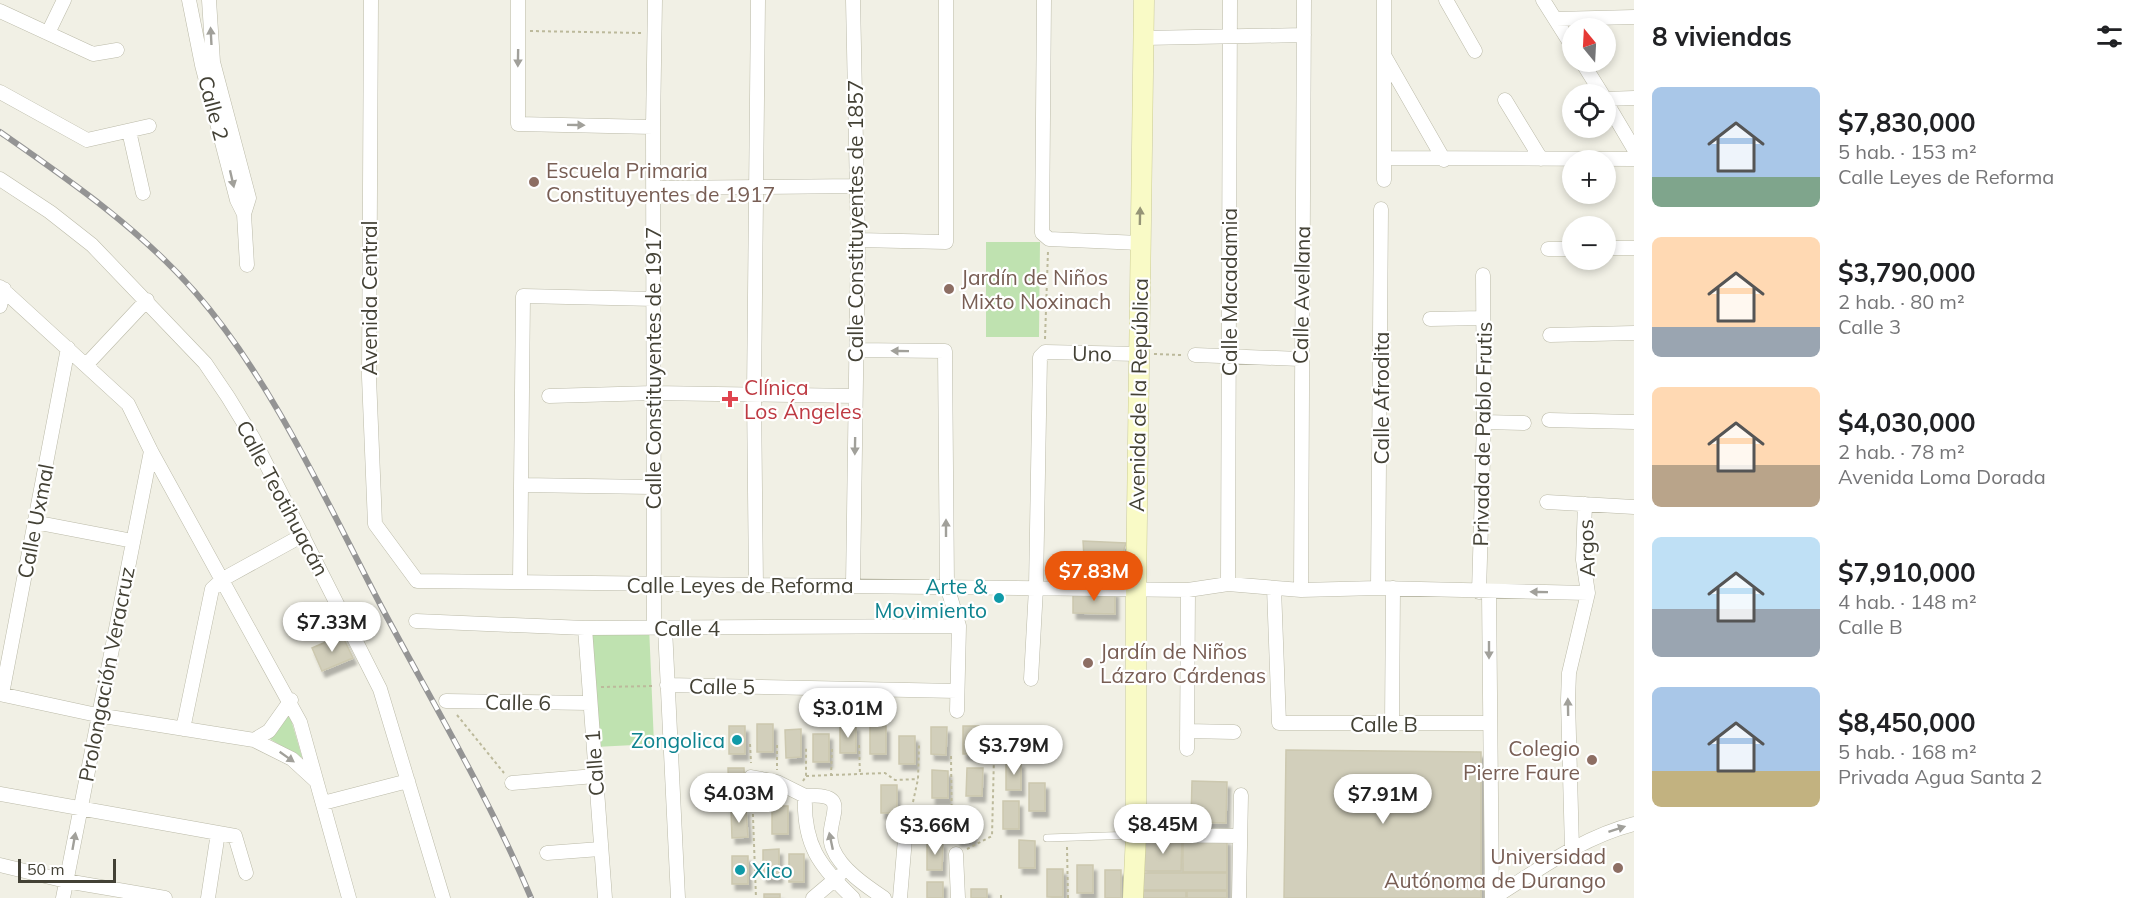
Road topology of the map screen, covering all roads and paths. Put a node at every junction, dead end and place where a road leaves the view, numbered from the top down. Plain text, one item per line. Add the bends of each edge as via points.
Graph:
1 (64, 0) edge
2 (189, 0) edge
3 (209, 0) edge
4 (371, 0) edge
5 (518, 0) edge
6 (656, 0) edge
7 (758, 0) edge
8 (853, 0) edge
9 (946, 0) edge
10 (1044, 0) edge
11 (1144, 0) edge
12 (1230, 0) edge
13 (1304, 0) edge
14 (1384, 0) edge
15 (1446, 0) edge
16 (1543, 0) edge
17 (0, 11) edge
18 (1634, 16) edge
19 (1556, 19) junction
20 (1562, 29) edge
21 (518, 30) junction
22 (48, 33) junction
23 (656, 34) junction
24 (1304, 35) junction
25 (1230, 37) junction
26 (1144, 38) junction
27 (117, 51) dead end
28 (1475, 51) dead end
29 (1384, 56) junction
30 (0, 92) edge
31 (1634, 98) edge
32 (1616, 99) edge
33 (1504, 100) dead end
34 (1616, 119) edge
35 (149, 126) dead end
36 (653, 127) junction
37 (129, 131) junction
38 (1634, 149) edge
39 (1384, 158) junction
40 (1541, 159) junction
41 (1634, 159) edge
42 (1444, 160) junction
43 (0, 179) edge
44 (1384, 180) dead end
45 (857, 186) junction
46 (655, 188) junction
47 (756, 189) junction
48 (143, 193) dead end
49 (1381, 209) dead end
50 (244, 214) junction
51 (858, 240) junction
52 (1049, 240) junction
53 (1140, 243) junction
54 (1616, 248) edge
55 (1634, 248) edge
56 (1548, 249) dead end
57 (1562, 249) edge
58 (247, 264) dead end
59 (1483, 276) dead end
60 (2, 288) edge
61 (655, 299) junction
62 (147, 300) junction
63 (0, 306) edge
64 (1430, 318) dead end
65 (1483, 318) junction
66 (1634, 333) edge
67 (1550, 335) dead end
68 (69, 348) junction
69 (856, 350) junction
70 (1045, 352) junction
71 (1139, 354) junction
72 (1195, 355) joint
73 (1228, 356) junction
74 (1300, 359) junction
75 (87, 364) junction
76 (653, 393) junction
77 (754, 394) junction
78 (549, 396) dead end
79 (855, 396) junction
80 (1549, 420) dead end
81 (1634, 422) edge
82 (1484, 423) junction
83 (1524, 423) dead end
84 (151, 451) junction
85 (522, 485) junction
86 (652, 487) junction
87 (1547, 502) dead end
88 (1585, 504) junction
89 (1634, 507) edge
90 (34, 522) junction
91 (303, 535) junction
92 (133, 541) junction
93 (223, 579) junction
94 (417, 581) joint
95 (520, 582) junction
96 (653, 584) junction
97 (1228, 584) junction
98 (853, 585) junction
99 (756, 586) junction
100 (947, 586) junction
101 (1036, 588) junction
102 (1274, 588) junction
103 (1378, 588) junction
104 (1393, 588) junction
105 (1136, 590) junction
106 (1188, 590) junction
107 (1301, 590) junction
108 (1484, 592) junction
109 (1588, 593) junction
110 (416, 621) dead end
111 (959, 626) junction
112 (585, 628) junction
113 (659, 628) junction
114 (1031, 679) dead end
115 (614, 687) dead end
116 (667, 688) junction
117 (957, 691) junction
118 (1, 694) edge
119 (291, 700) junction
120 (446, 701) joint
121 (590, 703) junction
122 (957, 711) dead end
123 (97, 715) junction
124 (1489, 723) junction
125 (1392, 725) junction
126 (183, 729) junction
127 (1187, 731) junction
128 (1234, 732) dead end
129 (254, 740) junction
130 (919, 743) dead end
131 (750, 744) dead end
132 (777, 745) dead end
133 (859, 745) dead end
134 (832, 746) dead end
135 (806, 748) dead end
136 (1187, 749) dead end
137 (951, 756) dead end
138 (994, 756) dead end
139 (860, 775) junction
140 (595, 776) junction
141 (831, 776) junction
142 (752, 777) junction
143 (806, 777) junction
144 (918, 779) junction
145 (408, 781) junction
146 (316, 782) junction
147 (777, 782) junction
148 (512, 783) joint
149 (0, 794) edge
150 (801, 794) junction
151 (1241, 795) dead end
152 (323, 803) junction
153 (80, 808) junction
154 (907, 815) joint
155 (1634, 824) edge
156 (218, 833) junction
157 (1067, 835) junction
158 (1136, 835) junction
159 (1240, 836) junction
160 (1047, 837) dead end
161 (600, 849) junction
162 (1572, 849) junction
163 (547, 853) dead end
164 (957, 854) junction
165 (0, 865) edge
166 (847, 868) junction
167 (246, 873) dead end
168 (834, 880) junction
169 (66, 881) junction
170 (63, 898) edge
171 (165, 898) edge
172 (208, 898) edge
173 (349, 898) edge
174 (443, 898) edge
175 (605, 898) edge
176 (678, 898) edge
177 (756, 898) edge
178 (813, 898) edge
179 (853, 898) edge
180 (884, 898) edge
181 (900, 898) edge
182 (958, 898) edge
183 (1068, 898) edge
184 (1132, 898) edge
185 (1239, 898) edge
186 (1492, 898) edge

1 - 22 street
2 -> 50 street, Calle 2 via 237,200
50 -> 3 street, Calle 2 via 249,198 213,62
4 - 94 street, Avenida Central via 369,377 375,524
5 - 21 street
6 - 23 street, Calle Constituyentes de 1917
7 - 47 street
8 - 45 street, Calle Constituyentes de 1857
9 - 51 street via 946,242
10 - 52 street via 1042,233
11 - 26 main road, Avenida de la República
12 - 25 street, Calle Macadamia
13 - 24 street, Calle Avellana
14 - 29 street
15 - 28 street
16 - 19 street
17 - 22 street
18 - 19 street
19 - 20 street
21 - 23 path
21 -> 36 street via 518,124
22 - 27 street via 93,54
23 - 36 street, Calle Constituyentes de 1917
24 - 25 street
24 - 74 street, Calle Avellana
25 - 26 street
25 - 73 street, Calle Macadamia
53 -> 26 main road, Avenida de la República
29 - 39 street
29 - 42 street
30 - 37 street via 87,140
31 - 32 street
33 - 40 street
34 - 38 street
35 - 37 street
36 - 46 street, Calle Constituyentes de 1917
37 - 48 street
39 - 42 street
39 - 44 street
40 - 41 street
40 - 42 street
43 - 62 street, Calle Teotihuacán via 92,245
45 - 47 street
45 - 51 street, Calle Constituyentes de 1857
46 - 47 street
46 - 61 street, Calle Constituyentes de 1917
47 - 77 street
49 - 103 street, Calle Afrodita
50 - 58 street, Calle 2
51 - 69 street, Calle Constituyentes de 1857
52 - 53 street
52 - 70 path
53 - 71 main road, Avenida de la República
54 - 55 street
56 - 57 street
59 - 65 street, Privada de Pablo Frutis
60 - 63 street
60 - 68 street
61 - 76 street, Calle Constituyentes de 1917
61 - 85 street via 523,296
62 - 75 street
62 - 91 street, Calle Teotihuacán via 205,363 228,397
64 - 65 street
65 - 82 street, Privada de Pablo Frutis
66 - 67 street
68 - 75 street
68 - 90 street, Calle Uxmal
69 - 79 street, Calle Constituyentes de 1857
100 -> 69 street via 945,351
70 - 71 street, Uno
70 - 101 street via 1040,357
71 - 72 path
71 - 105 main road, Avenida de la República
72 - 73 street
73 - 74 street
73 - 97 street, Calle Macadamia
74 - 107 street, Calle Avellana
75 - 84 street via 128,404
76 - 77 street
76 - 78 street
76 - 86 street, Calle Constituyentes de 1917
77 - 79 street
77 - 99 street
79 -> 98 street, Calle Constituyentes de 1857
80 - 81 street
82 - 83 street
82 - 108 street, Privada de Pablo Frutis
84 - 92 street, Prolongación Veracruz
84 - 93 street
85 - 86 street
85 - 95 street
86 - 96 street, Calle Constituyentes de 1917
87 - 88 street
88 - 89 street
88 - 109 street, Argos via 1582,560
90 - 92 street
90 - 118 street, Calle Uxmal
91 - 93 street
91 - 145 street, Calle Teotihuacán via 380,688
92 - 123 street, Prolongación Veracruz
93 - 119 street
93 - 126 street via 212,589
94 - 95 street, Calle Leyes de Reforma
95 - 96 street, Calle Leyes de Reforma
96 - 99 street, Calle Leyes de Reforma
96 - 113 street, Calle Constituyentes de 1917
97 - 102 street, Calle Leyes de Reforma
97 - 106 street, Calle Leyes de Reforma
98 - 99 street, Calle Leyes de Reforma
98 - 100 street, Calle Leyes de Reforma
100 - 101 street, Calle Leyes de Reforma
100 - 111 street
101 - 105 street, Calle Leyes de Reforma
101 - 114 street
102 - 107 street, Calle Leyes de Reforma
102 - 125 street, Calle B via 1279,723
103 - 104 street, Calle Leyes de Reforma
103 - 107 street, Calle Leyes de Reforma
104 - 108 street
104 - 125 street
105 - 106 street, Calle Leyes de Reforma
105 - 158 main road, Avenida de la República
106 - 127 street
109 -> 108 street
108 -> 124 street, Privada de Pablo Frutis
162 -> 109 street via 1569,672
110 - 112 street, Calle 4
111 - 113 street, Calle 4
111 - 117 street
112 - 113 street, Calle 4
112 - 121 street, Calle 1
113 - 116 street
115 - 116 path
116 - 117 street, Calle 5
116 - 176 street
117 - 122 street
118 - 123 street
119 - 129 street via 268,731
119 - 146 street via 310,750
120 - 121 street, Calle 6
120 - 148 path
121 - 140 street, Calle 1
123 - 126 street
123 - 153 street, Prolongación Veracruz
124 - 125 street, Calle B
124 - 186 street, Privada de Pablo Frutis
126 - 129 street
127 - 128 street
127 - 136 street
129 -> 146 street via 292,759
130 - 144 path
131 - 142 path
132 - 147 path
133 - 139 path
134 - 141 path
135 - 143 path
137 - 164 path via 952,843
138 - 164 path via 992,836
139 - 141 path
139 - 144 path via 885,773 895,780
140 - 148 street
140 - 161 street, Calle 1
141 - 143 path
142 - 147 street
142 - 177 path
143 - 150 path
144 - 154 path
145 - 152 street
145 - 174 street, Calle Teotihuacán
146 - 152 street
147 - 150 street
149 - 153 street
166 -> 150 street via 833,851 829,836 836,806 830,798
150 - 168 street via 808,840 818,861
151 - 159 street
152 - 173 street
153 - 156 street
169 -> 153 street, Prolongación Veracruz
154 - 181 street
162 -> 155 street
156 - 167 street via 235,836
156 - 172 street
157 - 158 lane
157 - 160 lane
157 - 183 path
158 - 159 street
158 - 184 main road, Avenida de la República
159 - 185 street
161 - 163 street
161 - 175 street, Calle 1
162 - 186 street
164 - 182 street
165 - 169 street
166 - 168 street
166 - 180 street
168 - 178 street
168 - 179 street
169 - 170 street, Prolongación Veracruz
169 - 171 street

